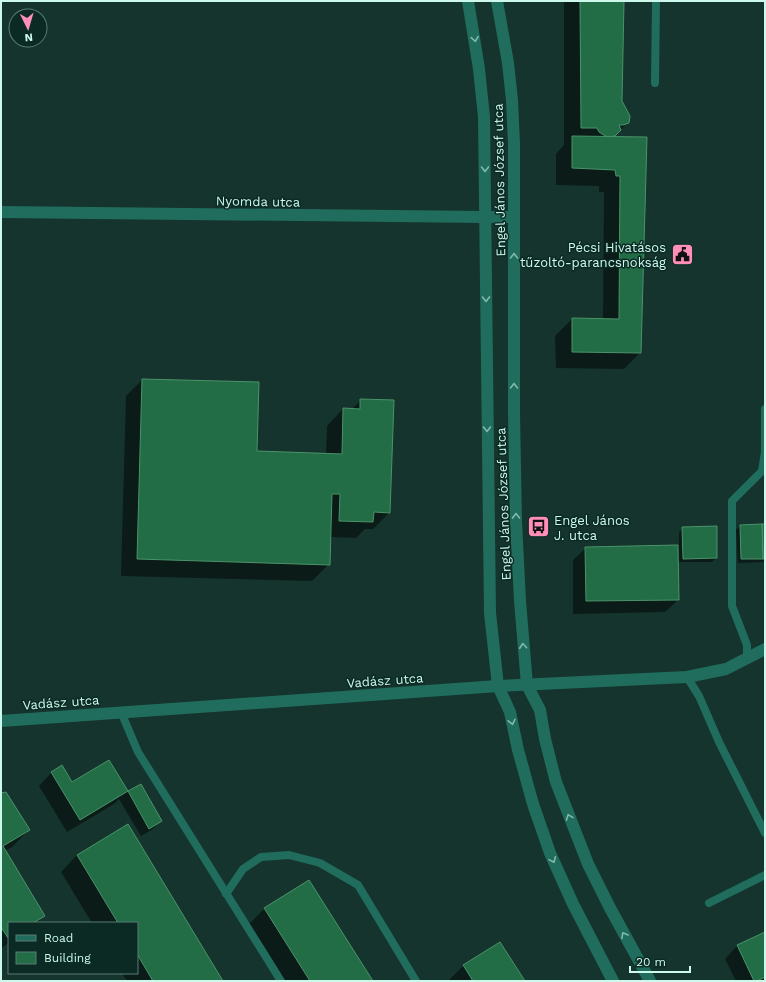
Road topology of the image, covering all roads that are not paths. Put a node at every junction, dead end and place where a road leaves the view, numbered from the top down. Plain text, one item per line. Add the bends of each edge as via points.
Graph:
1 (468, 1) edge
2 (497, 1) edge
3 (656, 1) edge
4 (655, 83) dead end
5 (1, 212) edge
6 (514, 216) junction
7 (485, 217) junction
8 (765, 409) edge
9 (765, 649) edge
10 (748, 658) junction
11 (687, 677) junction
12 (527, 685) junction
13 (498, 686) junction
14 (121, 712) junction
15 (1, 721) edge
16 (765, 832) edge
17 (765, 875) edge
18 (226, 894) junction
19 (709, 903) dead end
20 (281, 981) edge
21 (416, 981) edge
22 (613, 981) edge
23 (650, 981) edge

1 -> 7 street, Engel János József utca via 484,117
2 - 6 street, Engel János József utca via 512,100
3 - 4 lane
5 - 7 street, Nyomda utca
6 - 7 street, Nyomda utca
12 -> 6 street, Engel János József utca via 516,522
7 -> 13 street, Engel János József utca via 490,613
8 - 10 lane via 765,452 762,471 732,501 732,606 747,644
9 - 10 street, Vadász utca
10 - 11 street, Vadász utca via 726,669
11 - 12 street, Vadász utca
11 - 16 lane via 699,696 719,742
12 - 13 street, Vadász utca
23 -> 12 street, Engel János József utca via 588,864 556,782 540,710
13 - 14 street, Vadász utca
13 -> 22 street, Engel János József utca via 510,712 533,804 550,853
14 - 15 street, Vadász utca
14 - 18 lane via 138,752
17 - 19 lane
18 - 20 lane
18 - 21 lane via 243,869 261,857 289,855 320,863 358,885

